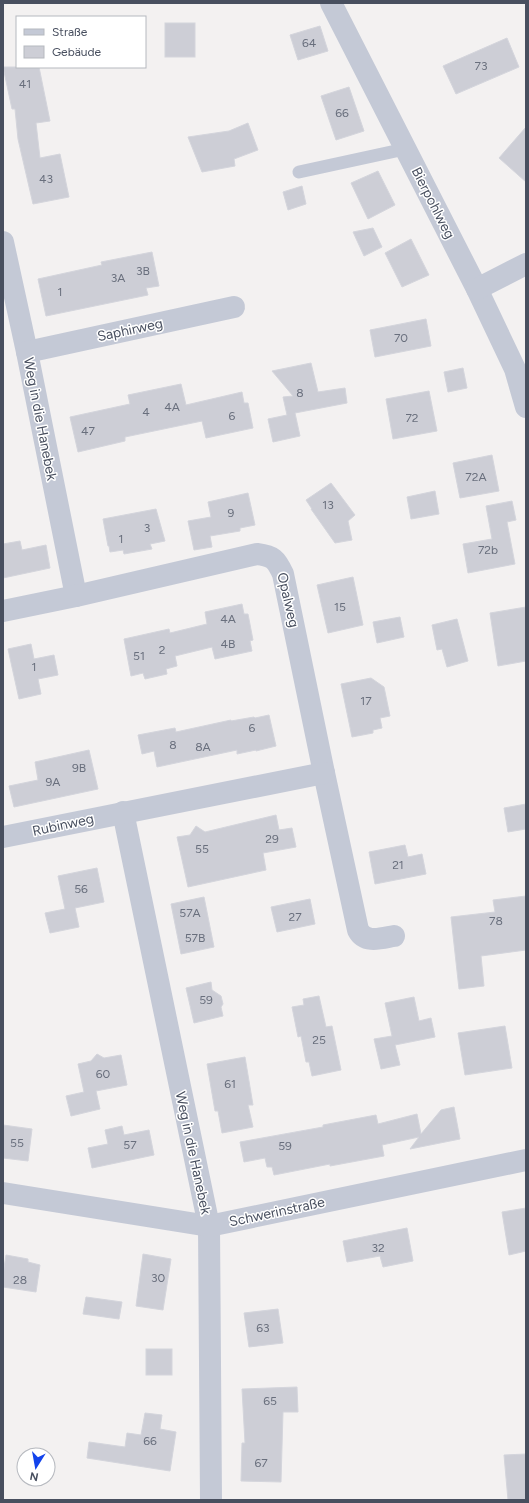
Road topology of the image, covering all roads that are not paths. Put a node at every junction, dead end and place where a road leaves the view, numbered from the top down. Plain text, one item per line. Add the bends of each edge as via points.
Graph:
1 (331, 3) edge
2 (405, 149) junction
3 (299, 172) dead end
4 (3, 242) edge
5 (526, 264) edge
6 (476, 289) junction
7 (234, 307) dead end
8 (12, 325) edge
9 (27, 352) junction
10 (526, 407) edge
11 (76, 596) junction
12 (3, 611) edge
13 (324, 773) junction
14 (123, 812) junction
15 (3, 837) edge
16 (394, 936) dead end
17 (526, 1160) edge
18 (3, 1193) edge
19 (209, 1226) junction
20 (211, 1500) edge

1 - 2 street, Bierpohlweg
2 - 3 lane
2 - 6 street, Bierpohlweg
4 - 8 street, Weg in die Hanebek
5 - 6 street
6 - 10 street, Bierpohlweg via 515,369
7 - 9 street, Saphirweg
8 - 9 street, Weg in die Hanebek
9 - 11 street, Weg in die Hanebek
11 - 12 street
11 - 13 street, Opalweg via 257,554 269,555 278,562 283,574
13 - 14 street
13 - 16 street, Opalweg via 358,930 366,938
14 - 15 street, Rubinweg
14 - 19 street, Weg in die Hanebek
17 - 19 street, Schwerinstraße
18 - 19 street, Schwerinstraße
19 - 20 street, Weg in die Hanebek

